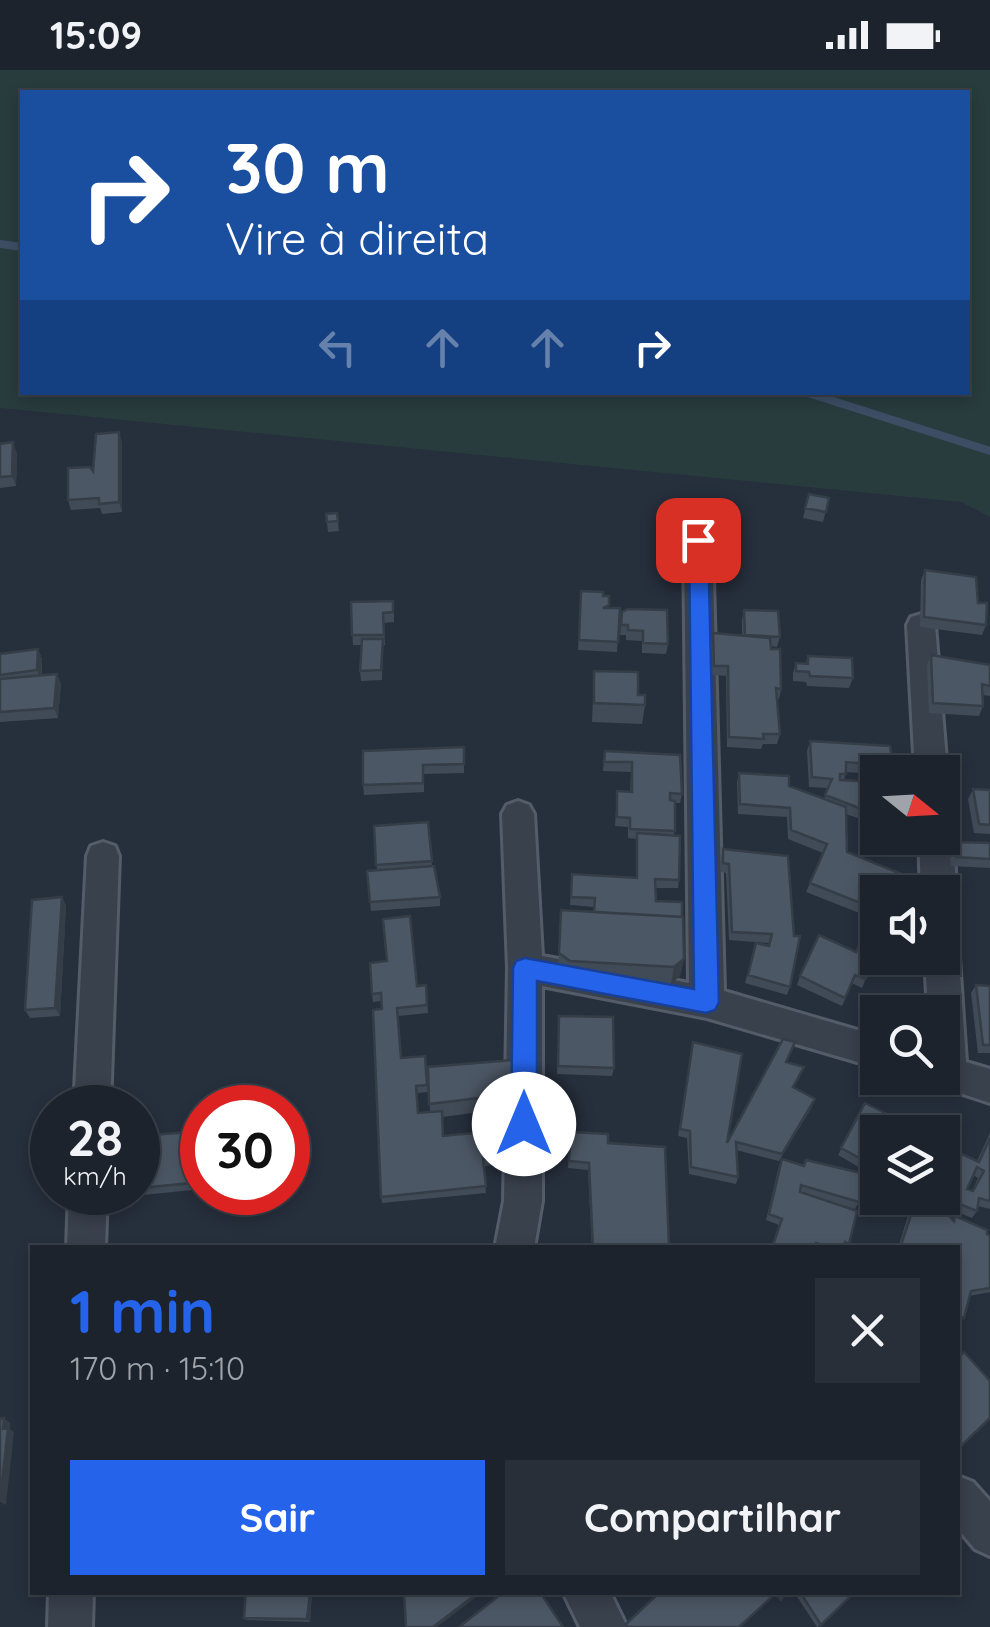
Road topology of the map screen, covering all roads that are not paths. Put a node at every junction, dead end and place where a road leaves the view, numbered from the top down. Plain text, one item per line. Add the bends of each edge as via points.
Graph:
1 (698, 540) dead end
2 (922, 625) edge
3 (929, 755) edge
4 (518, 814) dead end
5 (103, 856) dead end
6 (525, 968) junction
7 (706, 1002) junction
8 (860, 1047) edge
9 (960, 1076) edge
10 (93, 1085) edge
11 (990, 1086) edge
12 (87, 1215) edge
13 (86, 1245) edge
14 (515, 1245) edge
15 (960, 1499) edge
16 (990, 1534) edge
17 (71, 1595) edge
18 (587, 1595) edge
19 (70, 1627) edge
20 (605, 1627) edge

1 - 7 street
2 - 3 street
4 - 6 street
5 - 10 street
6 - 7 street
6 - 14 street via 524,1201
7 - 8 street
9 - 11 street
12 - 13 street
15 - 16 street
17 - 19 street
18 - 20 street

